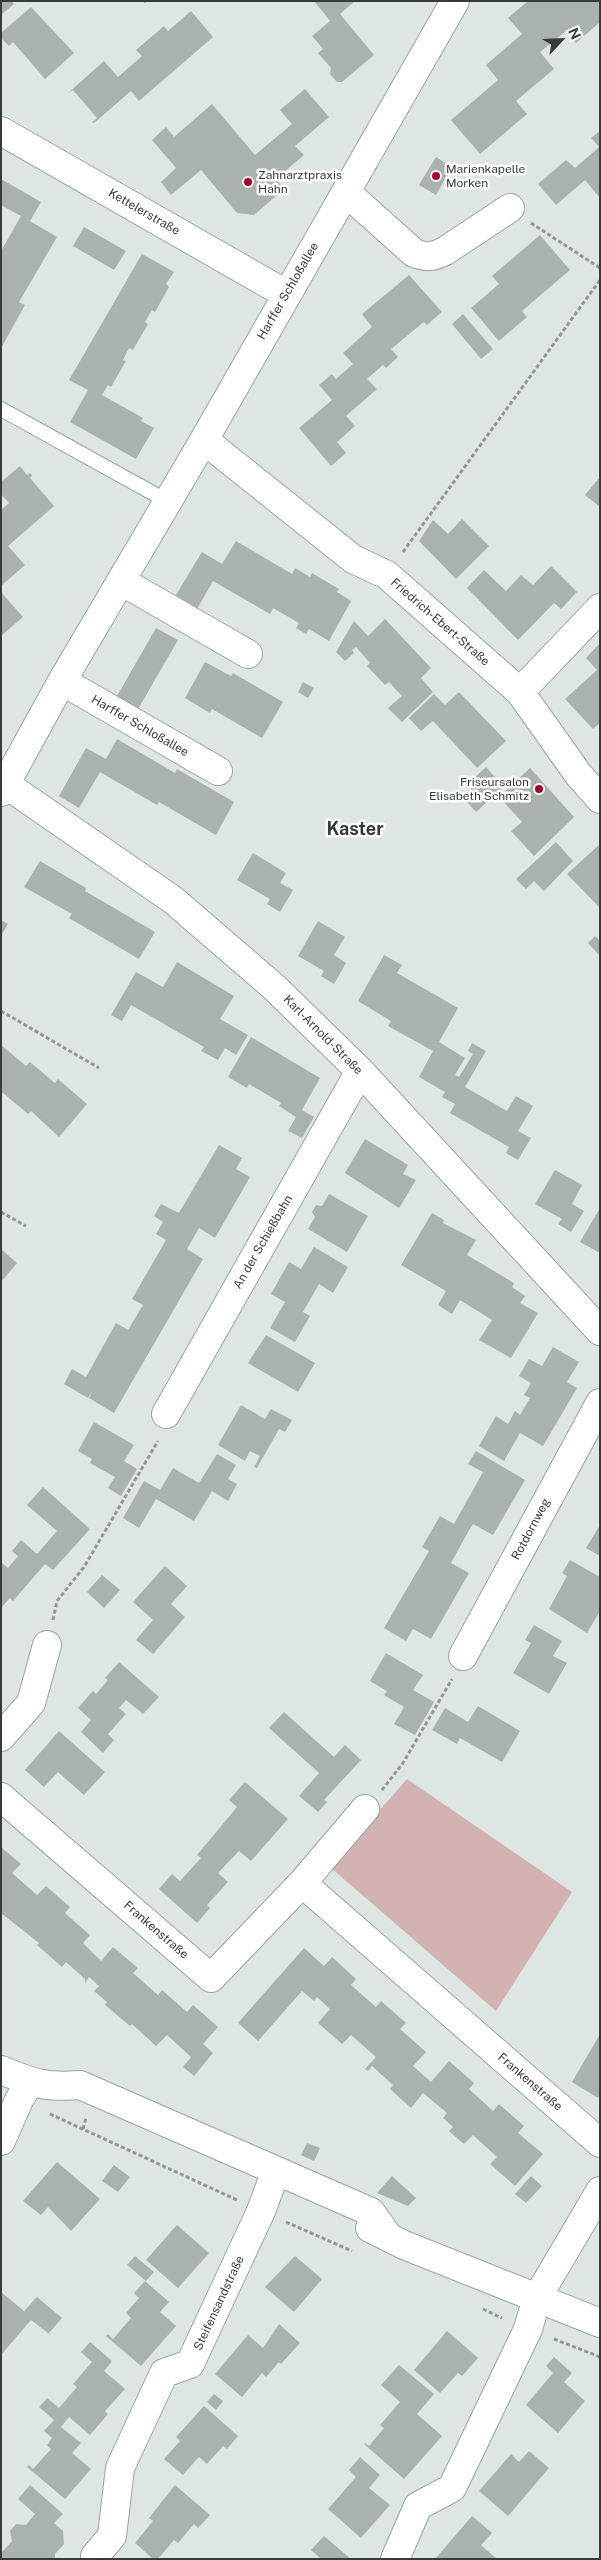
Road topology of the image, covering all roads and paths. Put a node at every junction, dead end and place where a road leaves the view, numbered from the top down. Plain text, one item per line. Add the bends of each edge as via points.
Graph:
1 (455, 1) edge
2 (1, 131) edge
3 (346, 192) junction
4 (510, 208) joint
5 (600, 268) edge
6 (600, 280) edge
7 (286, 294) junction
8 (1, 409) edge
9 (204, 440) junction
10 (167, 501) junction
11 (387, 575) junction
12 (121, 581) junction
13 (600, 608) edge
14 (248, 654) dead end
15 (62, 681) junction
16 (520, 692) junction
17 (218, 771) dead end
18 (3, 786) edge
19 (600, 799) edge
20 (1, 1011) edge
21 (99, 1068) dead end
22 (360, 1071) junction
23 (1, 1212) edge
24 (26, 1226) dead end
25 (600, 1331) edge
26 (600, 1403) edge
27 (166, 1414) joint
28 (47, 1645) joint
29 (463, 1656) joint
30 (1, 1737) edge
31 (1, 1797) edge
32 (365, 1809) joint
33 (302, 1884) junction
34 (1, 2070) edge
35 (34, 2090) junction
36 (1, 2141) edge
37 (600, 2143) edge
38 (284, 2175) junction
39 (600, 2191) edge
40 (262, 2211) junction
41 (359, 2254) dead end
42 (537, 2298) junction
43 (474, 2305) dead end
44 (600, 2323) edge
45 (528, 2329) junction
46 (600, 2357) edge
47 (95, 2556) dead end
48 (395, 2559) edge

1 - 3 street, Harffer Schloßallee
2 - 7 street, Kettelerstraße
3 - 4 street via 414,253 425,257 445,251
3 - 7 street, Harffer Schloßallee
4 - 5 path
6 - 11 path
7 - 9 street, Harffer Schloßallee
8 - 10 lane
9 - 10 street, Harffer Schloßallee
9 - 11 street, Friedrich-Ebert-Straße via 353,559
10 - 12 street, Harffer Schloßallee
11 - 16 street, Friedrich-Ebert-Straße
12 - 14 street
12 - 15 street, Harffer Schloßallee
13 - 16 street
15 - 17 street, Harffer Schloßallee
15 - 18 street, Harffer Schloßallee
16 - 19 street, Friedrich-Ebert-Straße via 578,774
18 - 22 street, Karl-Arnold-Straße via 173,900 274,987
20 - 21 path
22 - 25 street, Karl-Arnold-Straße
22 - 27 street, An der Schießbahn
23 - 24 path
26 - 29 street, Rotdornweg
27 - 28 path via 161,1436 138,1478 84,1567 57,1601
28 - 30 street via 31,1704
29 - 32 path via 404,1763
31 - 33 street, Frankenstraße via 211,1978
32 - 33 street, Frankenstraße
33 - 37 street, Frankenstraße
34 - 35 street
35 - 36 street
35 - 38 street via 122,2125 146,2115
35 - 40 path
38 - 40 street, Steifensandstraße
38 - 42 street via 302,2202
39 - 42 street
40 - 41 path
40 - 47 street, Steifensandstraße via 190,2364 164,2373 120,2468 112,2536
42 - 44 street
42 - 45 street
43 - 45 path
45 - 46 path
45 - 48 street via 452,2488 418,2506

